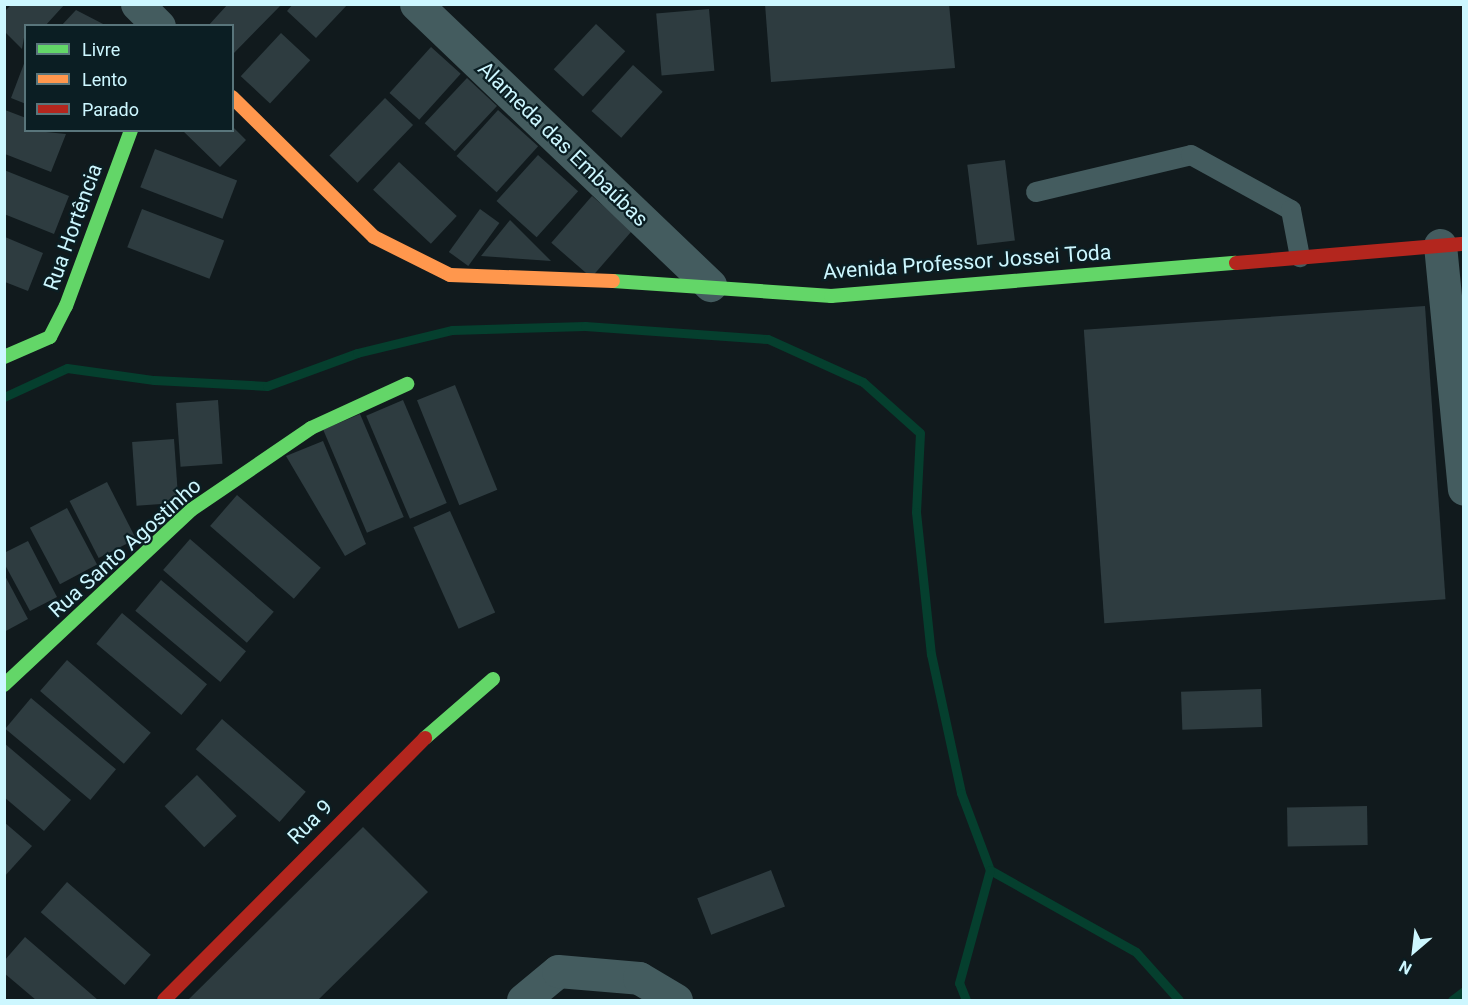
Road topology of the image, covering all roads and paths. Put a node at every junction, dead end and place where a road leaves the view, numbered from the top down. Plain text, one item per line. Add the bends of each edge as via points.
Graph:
1 (136, 4) edge
2 (416, 4) edge
3 (157, 24) edge
4 (234, 99) edge
5 (130, 132) edge
6 (1036, 192) dead end
7 (1452, 244) edge
8 (1300, 257) junction
9 (710, 285) junction
10 (4, 357) edge
11 (407, 384) dead end
12 (1464, 489) edge
13 (493, 679) dead end
14 (4, 686) edge
15 (164, 1000) edge
16 (523, 1000) edge
17 (676, 1000) edge

1 - 3 street
2 - 9 street, Alameda das Embaúbas
4 - 9 street, Avenida Professor Jossei Toda via 374,237 450,275
5 - 10 street, Rua Hortência via 66,306 50,337
6 - 8 lane via 1191,155 1291,210
7 - 8 street, Avenida Professor Jossei Toda
7 - 12 street
8 - 9 street, Avenida Professor Jossei Toda via 831,297
11 - 14 street, Rua Santo Agostinho via 311,428 191,510
13 - 15 street, Rua 9 via 399,762
16 - 17 street via 558,971 639,978

